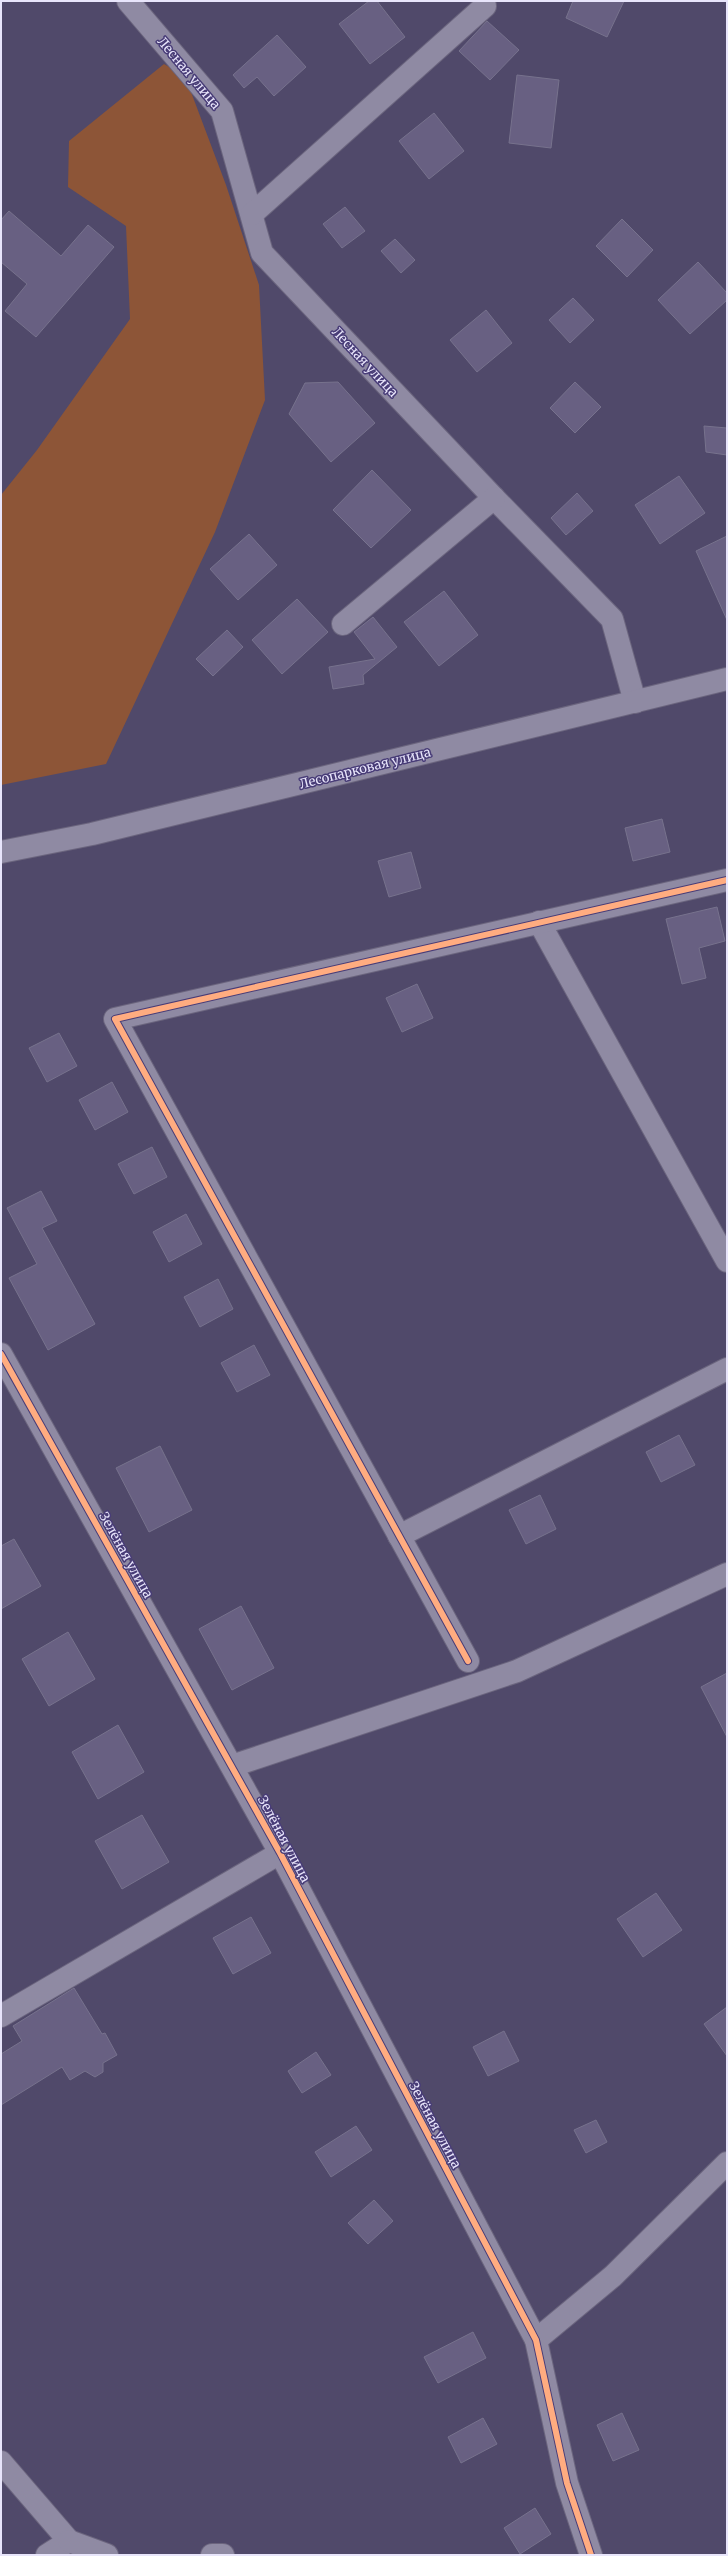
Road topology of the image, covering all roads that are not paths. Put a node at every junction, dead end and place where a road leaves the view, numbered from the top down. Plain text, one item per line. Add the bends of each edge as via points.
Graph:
1 (128, 1) edge
2 (485, 6) dead end
3 (252, 214) junction
4 (494, 498) junction
5 (343, 624) dead end
6 (727, 679) edge
7 (635, 702) junction
8 (1, 852) edge
9 (727, 880) edge
10 (539, 922) junction
11 (727, 1261) edge
12 (3, 1364) edge
13 (727, 1369) edge
14 (399, 1536) junction
15 (727, 1574) edge
16 (468, 1661) dead end
17 (232, 1766) junction
18 (280, 1854) junction
19 (1, 2016) edge
20 (727, 2163) edge
21 (536, 2340) junction
22 (1, 2462) edge
23 (69, 2541) junction
24 (47, 2555) edge
25 (107, 2555) edge
26 (212, 2555) edge
27 (223, 2555) edge
28 (591, 2555) edge

1 - 3 street, Лесная улица via 222,111
2 - 3 street
3 - 4 street, Лесная улица via 262,253
4 - 5 street
4 - 7 street, Лесная улица via 612,619
6 - 7 street, Лесопарковая улица
7 - 8 street, Лесопарковая улица via 92,834
9 - 10 street
10 - 11 street
10 - 14 street via 115,1019
12 - 17 street, Зелёная улица
13 - 14 street
14 - 16 street
15 - 17 street via 517,1670
17 - 18 street, Зелёная улица
18 - 19 street
18 - 21 street, Зелёная улица
20 - 21 street via 613,2276
21 - 28 street, Зелёная улица via 567,2483
22 - 23 street
23 - 24 street
23 - 25 street
26 - 27 street

